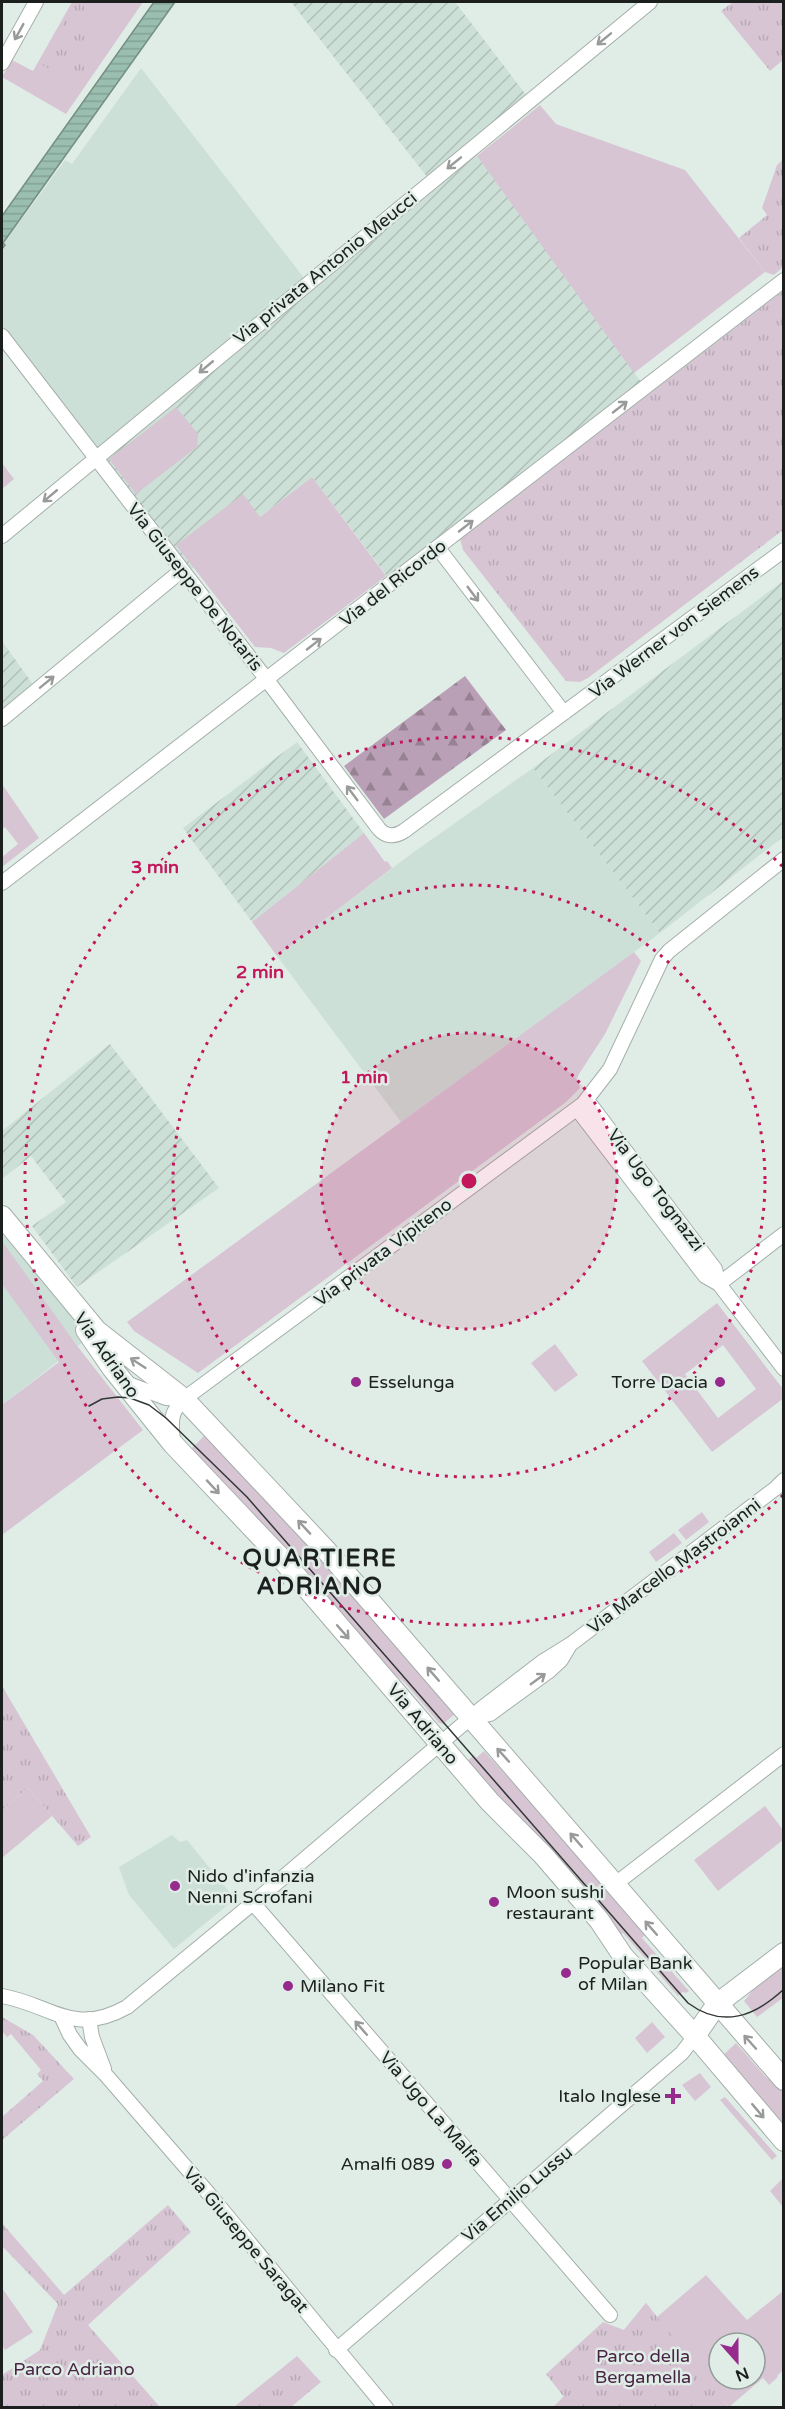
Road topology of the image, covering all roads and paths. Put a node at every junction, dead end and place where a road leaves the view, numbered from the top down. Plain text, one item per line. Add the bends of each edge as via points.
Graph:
1 (36, 2) edge
2 (650, 2) edge
3 (2, 63) edge
4 (783, 280) edge
5 (2, 336) edge
6 (95, 458) junction
7 (2, 536) edge
8 (438, 548) junction
9 (783, 550) edge
10 (182, 570) junction
11 (267, 680) junction
12 (564, 713) junction
13 (2, 719) edge
14 (390, 836) joint
15 (783, 859) edge
16 (2, 884) edge
17 (582, 1105) junction
18 (2, 1216) edge
19 (783, 1234) edge
20 (719, 1284) junction
21 (69, 1301) junction
22 (783, 1369) edge
23 (123, 1382) junction
24 (184, 1399) junction
25 (173, 1444) junction
26 (781, 1485) edge
27 (471, 1718) junction
28 (440, 1744) junction
29 (783, 1755) edge
30 (614, 1884) junction
31 (253, 1904) junction
32 (783, 1953) edge
33 (2, 1995) edge
34 (717, 2004) junction
35 (62, 2018) junction
36 (89, 2019) junction
37 (695, 2036) junction
38 (105, 2074) junction
39 (783, 2080) edge
40 (783, 2141) edge
41 (509, 2200) junction
42 (610, 2314) dead end
43 (336, 2350) junction
44 (386, 2408) edge

1 -> 3 street
2 -> 6 street, Via privata Antonio Meucci
8 -> 4 street, Via del Ricordo
5 - 6 street, Via Giuseppe De Notaris
6 -> 7 street, Via privata Antonio Meucci
6 - 10 street, Via Giuseppe De Notaris
11 -> 8 street, Via del Ricordo
8 -> 12 street
9 - 12 street, Via Werner von Siemens
10 - 11 street, Via Giuseppe De Notaris
13 -> 10 street
14 -> 11 street, Via Giuseppe De Notaris via 379,829
11 - 16 street, Via del Ricordo
12 - 14 street, Via Werner von Siemens via 404,831
15 - 17 street, Via privata Vipiteno via 662,959 610,1069
17 - 20 street, Via Ugo Tognazzi via 705,1276
17 - 24 street, Via privata Vipiteno
18 - 21 street, Via Adriano
19 - 20 street
20 - 22 street, Via Ugo Tognazzi
21 - 23 street, Via Adriano
24 -> 21 street, Via Adriano via 97,1331
23 - 24 street via 166,1398
23 - 25 street, Via Adriano
24 - 25 street via 172,1414
27 -> 24 street, Via Adriano via 325,1549
25 -> 28 street, Via Adriano via 280,1557
26 - 27 street, Via Marcello Mastroianni via 571,1644 549,1671 490,1714
27 - 28 street, Via Marcello Mastroianni
30 -> 27 street, Via Adriano
28 - 31 street, Via Marcello Mastroianni
28 - 37 street, Via Adriano via 538,1849 599,1920 622,1956
29 - 30 street
34 -> 30 street, Via Adriano
31 - 36 street, Via Marcello Mastroianni via 133,2003 112,2014
41 -> 31 street, Via Ugo La Malfa
32 - 34 street
33 - 35 street
34 - 37 street
39 -> 34 street, Via Adriano
35 - 36 street
35 - 38 street, Via Giuseppe Saragat via 80,2049
36 - 38 street, Via Giuseppe Saragat
37 -> 40 street, Via Adriano
37 - 41 street, Via Emilio Lussu via 682,2053
38 - 43 street, Via Giuseppe Saragat
41 - 42 street, Via Ugo La Malfa
41 - 43 street, Via Emilio Lussu
43 - 44 street, Via Giuseppe Saragat

